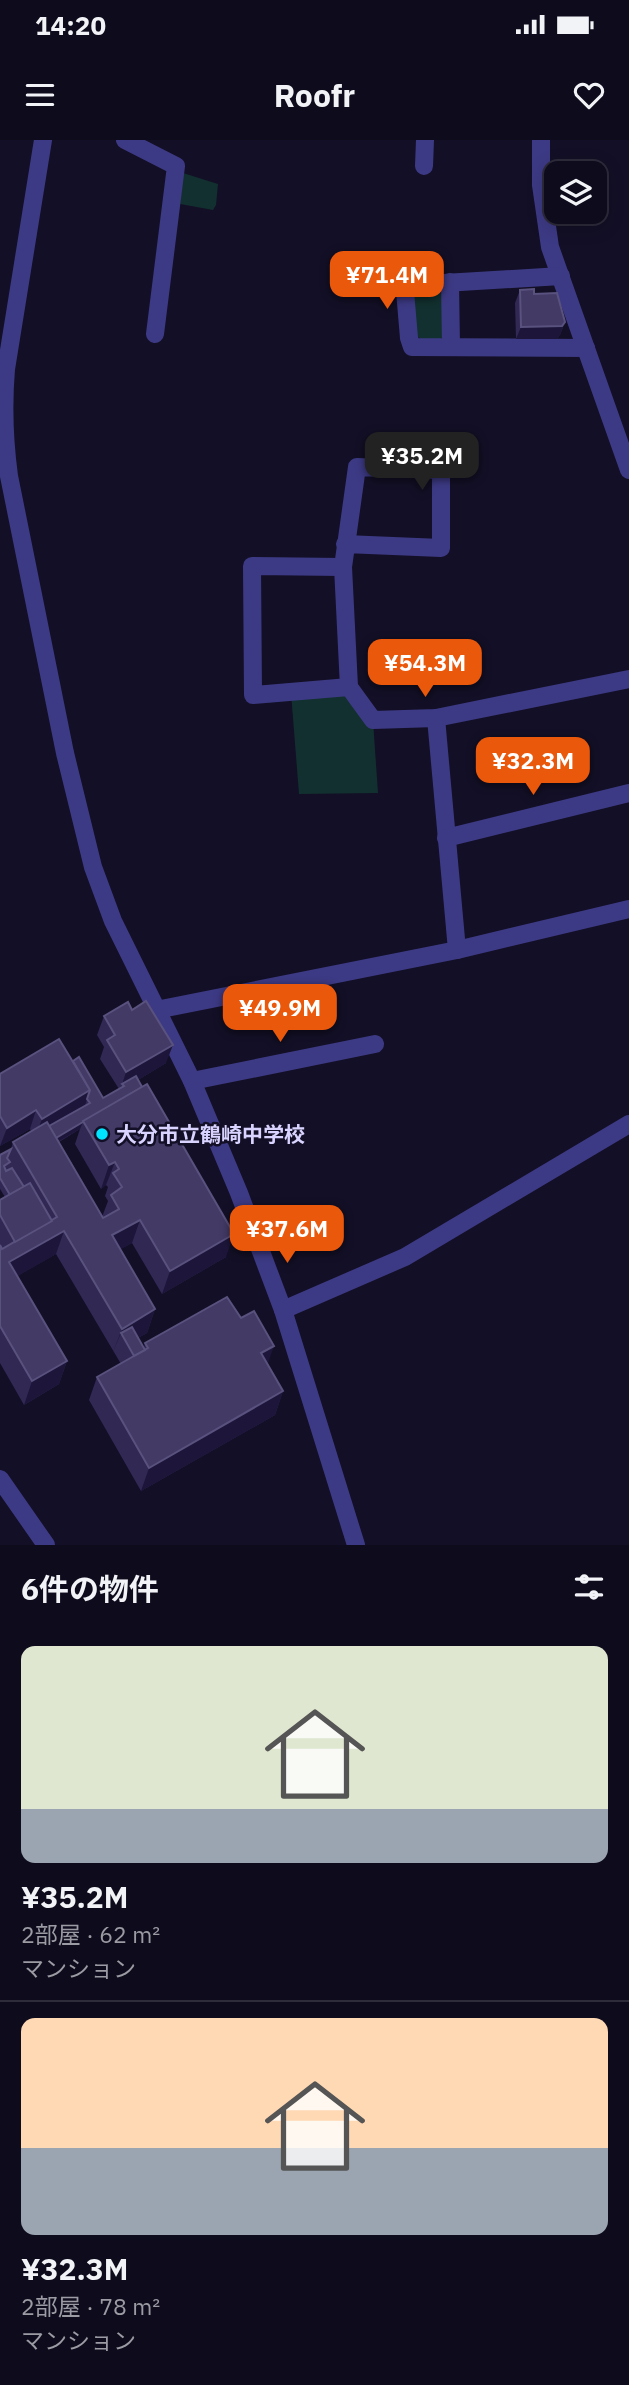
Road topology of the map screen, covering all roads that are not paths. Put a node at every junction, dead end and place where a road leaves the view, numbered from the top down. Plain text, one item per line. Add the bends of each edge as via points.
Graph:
1 (43, 140) edge
2 (125, 140) edge
3 (425, 140) edge
4 (541, 140) edge
5 (155, 147) edge
6 (424, 166) dead end
7 (561, 276) junction
8 (450, 282) junction
9 (155, 334) dead end
10 (450, 347) junction
11 (586, 348) junction
12 (629, 470) edge
13 (5, 476) edge
14 (345, 544) junction
15 (343, 567) junction
16 (628, 681) edge
17 (349, 687) junction
18 (436, 718) junction
19 (629, 793) edge
20 (446, 838) junction
21 (629, 909) edge
22 (457, 950) junction
23 (156, 1010) junction
24 (375, 1044) dead end
25 (192, 1081) junction
26 (629, 1124) edge
27 (283, 1310) junction
28 (0, 1479) edge
29 (46, 1545) edge
30 (356, 1545) edge

1 - 13 street via 6,369
2 - 5 street
3 - 6 street
4 - 7 street via 541,185 550,247
5 - 9 street via 176,166
7 - 8 street
7 - 11 street
8 - 10 street
8 - 10 street via 411,285 405,291 412,347
10 - 11 street
11 - 12 street
13 - 23 street via 93,867
14 - 14 street via 357,467 441,470 442,548
14 - 15 street
15 - 17 street
15 - 17 street via 252,566 253,695
16 - 18 street
17 - 18 street via 373,720
18 - 20 street
19 - 20 street
20 - 22 street
21 - 22 street
22 - 23 street
23 - 25 street
24 - 25 street
25 - 27 street
26 - 27 street via 405,1256
27 - 30 street
28 - 29 street

